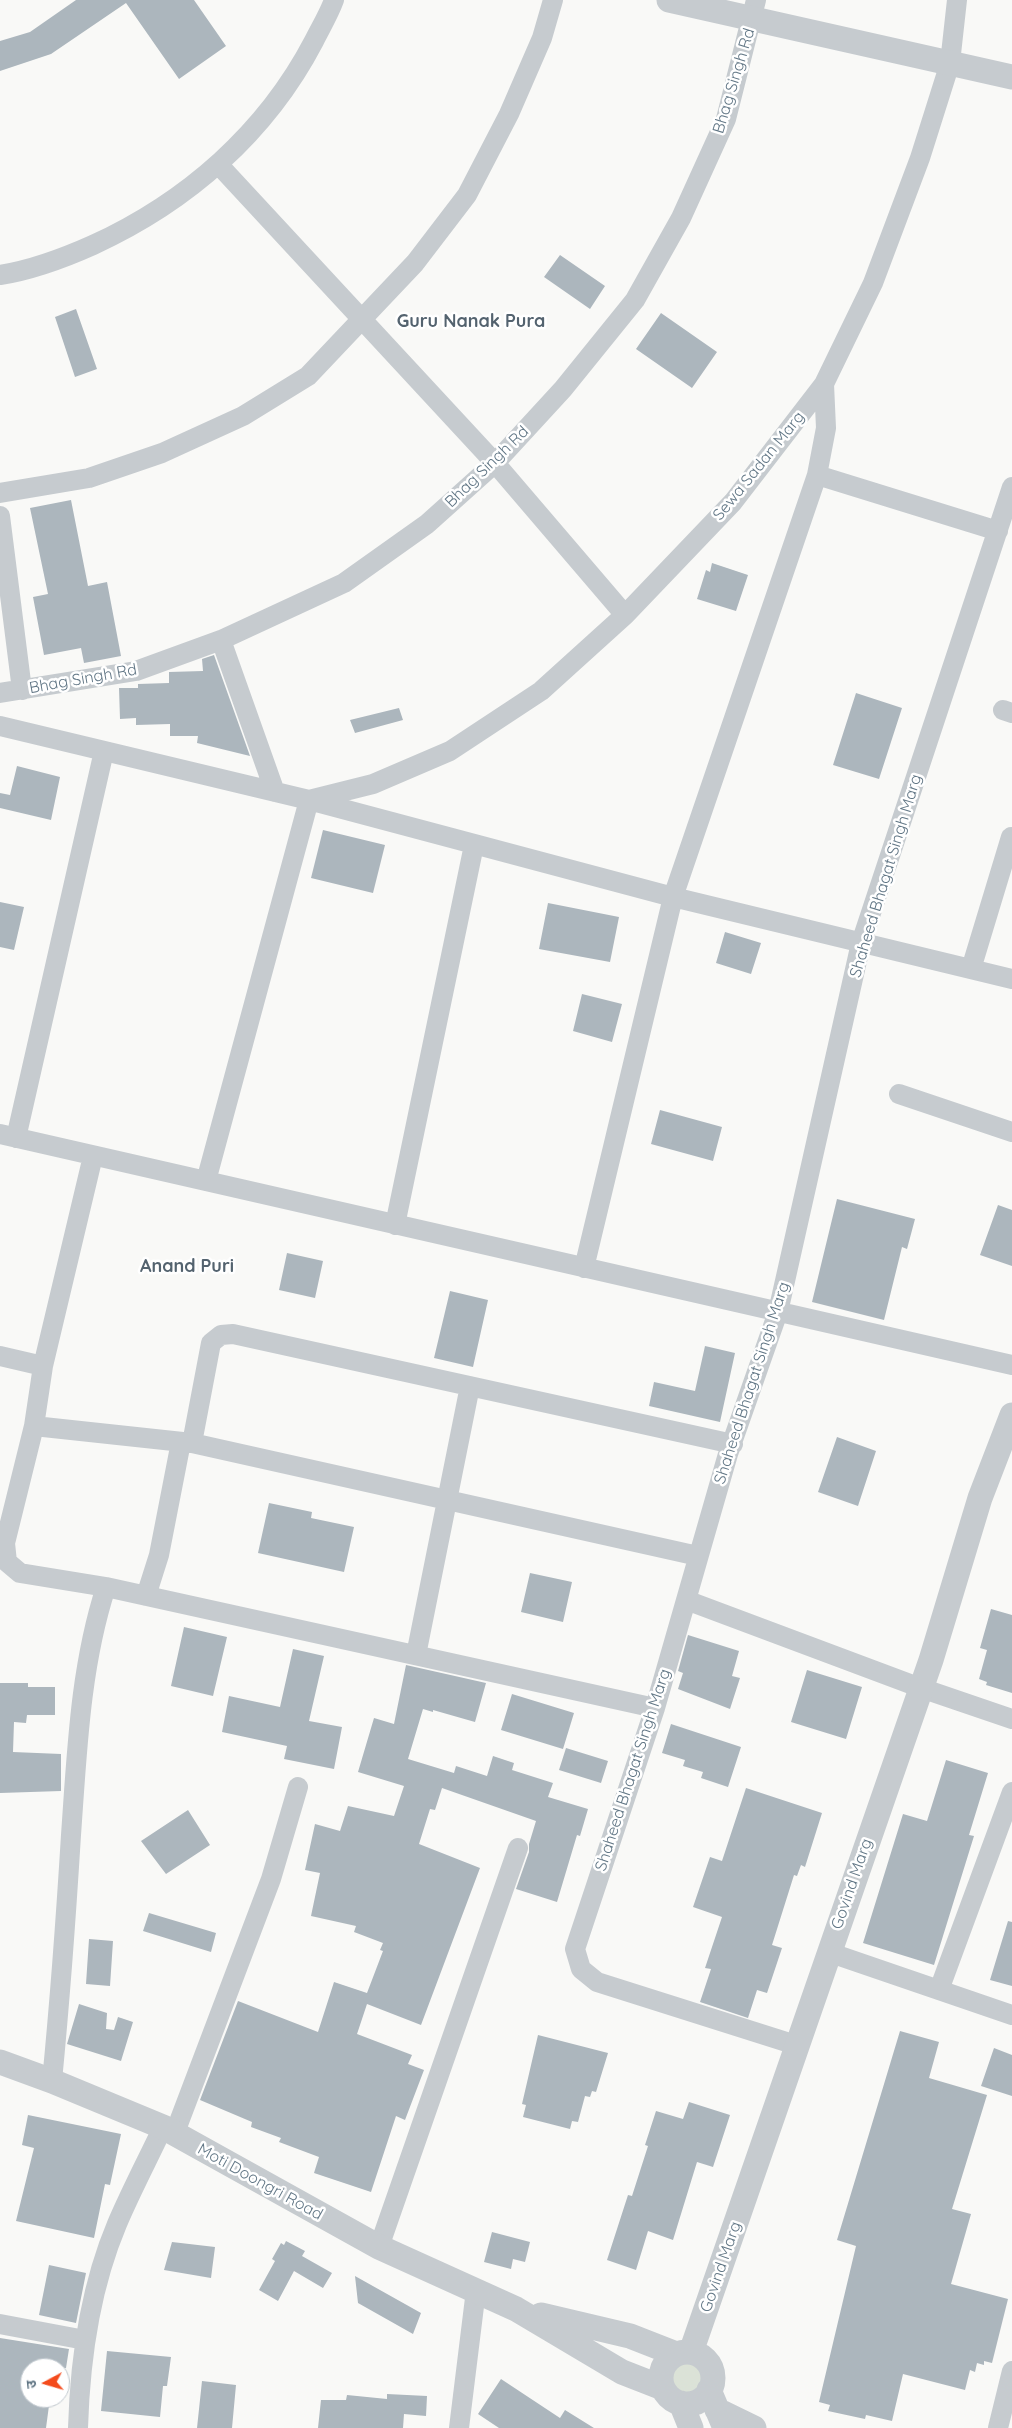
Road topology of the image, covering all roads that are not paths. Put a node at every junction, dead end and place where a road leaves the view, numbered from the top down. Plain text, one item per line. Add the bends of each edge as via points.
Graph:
1 (334, 0) edge
2 (554, 0) edge
3 (669, 0) edge
4 (957, 0) edge
5 (754, 9) edge
6 (950, 63) junction
7 (1012, 77) edge
8 (218, 164) junction
9 (0, 275) edge
10 (362, 320) junction
11 (824, 384) junction
12 (495, 463) junction
13 (817, 475) junction
14 (1012, 486) edge
15 (0, 493) edge
16 (0, 516) edge
17 (998, 531) junction
18 (624, 615) junction
19 (221, 640) junction
20 (22, 690) junction
21 (0, 693) edge
22 (0, 726) edge
23 (104, 751) junction
24 (276, 792) junction
25 (308, 800) junction
26 (1011, 837) dead end
27 (474, 845) junction
28 (673, 898) junction
29 (861, 943) junction
30 (970, 969) junction
31 (1012, 979) edge
32 (899, 1094) dead end
33 (1012, 1132) edge
34 (8, 1136) edge
35 (93, 1156) junction
36 (206, 1181) junction
37 (395, 1225) junction
38 (584, 1268) junction
39 (778, 1312) junction
40 (0, 1356) edge
41 (1012, 1365) edge
42 (43, 1366) junction
43 (470, 1386) junction
44 (1012, 1415) edge
45 (34, 1426) junction
46 (187, 1443) junction
47 (732, 1444) junction
48 (448, 1500) junction
49 (698, 1556) junction
50 (106, 1587) junction
51 (146, 1596) junction
52 (686, 1600) junction
53 (416, 1655) junction
54 (921, 1688) junction
55 (654, 1708) junction
56 (1012, 1719) edge
57 (298, 1788) dead end
58 (1012, 1792) edge
59 (518, 1848) dead end
60 (828, 1952) junction
61 (939, 1990) junction
62 (1012, 2015) edge
63 (796, 2045) junction
64 (0, 2062) edge
65 (52, 2081) junction
66 (168, 2131) junction
67 (379, 2247) junction
68 (476, 2290) junction
69 (516, 2309) junction
70 (0, 2324) edge
71 (85, 2340) junction
72 (684, 2353) junction
73 (1012, 2371) edge
74 (672, 2396) junction
75 (717, 2409) edge
76 (78, 2428) edge
77 (459, 2428) edge
78 (691, 2428) edge
79 (754, 2428) edge
80 (998, 2428) edge

1 - 8 street via 295,74 267,113
2 - 10 street via 542,38 509,114 467,195 415,263
3 - 5 street
4 - 6 street, Sewa Sadan Marg
5 - 6 street
5 - 12 street, Bhag Singh Rd via 726,119 681,218 635,300 563,390
6 - 7 street
6 - 11 street, Sewa Sadan Marg via 920,158 873,283
8 - 9 street via 175,200 130,228 68,256
8 - 10 street
10 - 12 street
10 - 15 street via 308,376 242,416 162,453 89,478
11 - 13 street via 826,428
11 - 18 street, Sewa Sadan Marg via 734,502
12 - 18 street
12 - 19 street, Bhag Singh Rd via 427,524 344,583
13 - 17 street
13 - 28 street
14 - 17 street, Shaheed Bhagat Singh Marg
16 - 20 street
17 - 29 street, Shaheed Bhagat Singh Marg
18 - 25 street, Sewa Sadan Marg via 541,691 450,751 372,784
19 - 20 street, Bhag Singh Rd via 136,672
19 - 24 street
20 - 21 street, Bhag Singh Rd
22 - 23 street
23 - 24 street
23 - 34 street
24 - 25 street
25 - 27 street
25 - 36 street
26 - 30 street
27 - 28 street
27 - 37 street
28 - 29 street
28 - 38 street
29 - 30 street
29 - 39 street, Shaheed Bhagat Singh Marg
30 - 31 street
32 - 33 street
34 - 35 street
35 - 36 street
35 - 42 street
36 - 37 street
37 - 38 street
38 - 39 street
39 - 41 street
39 - 47 street, Shaheed Bhagat Singh Marg
40 - 42 street
42 - 45 street
43 - 46 street via 233,1334 220,1335 211,1343
43 - 47 street
43 - 48 street
44 - 54 street, Govind Marg via 980,1498
45 - 46 street
45 - 50 street via 5,1543 7,1562 20,1573
46 - 48 street
46 - 51 street
47 - 49 street, Shaheed Bhagat Singh Marg
48 - 49 street
48 - 53 street
49 - 52 street, Shaheed Bhagat Singh Marg
50 - 51 street
50 - 65 street via 86,1669 78,1736 62,1983
51 - 53 street
52 - 54 street
52 - 55 street, Shaheed Bhagat Singh Marg
53 - 55 street
54 - 56 street
54 - 60 street, Govind Marg
55 - 63 street, Shaheed Bhagat Singh Marg via 575,1949 581,1969 597,1982
57 - 66 street via 270,1879
58 - 61 street
59 - 67 street
60 - 61 street
60 - 63 street, Govind Marg
61 - 62 street
63 - 72 street, Govind Marg
64 - 65 street, Moti Doongri Road
65 - 66 street, Moti Doongri Road
66 - 67 street, Moti Doongri Road
66 - 71 street via 117,2224 101,2268
67 - 68 street, Moti Doongri Road
68 - 69 street, Moti Doongri Road
68 - 77 street
69 - 72 street, Moti Doongri Road via 630,2336
69 - 74 street, Moti Doongri Road via 622,2372
70 - 71 street
71 - 76 street
72 - 74 street, Govind Marg via 664,2365 661,2373
72 - 75 street, Moti Doongri Road via 705,2360 710,2366
73 - 80 street
74 - 75 street
74 - 78 street
75 - 79 street

